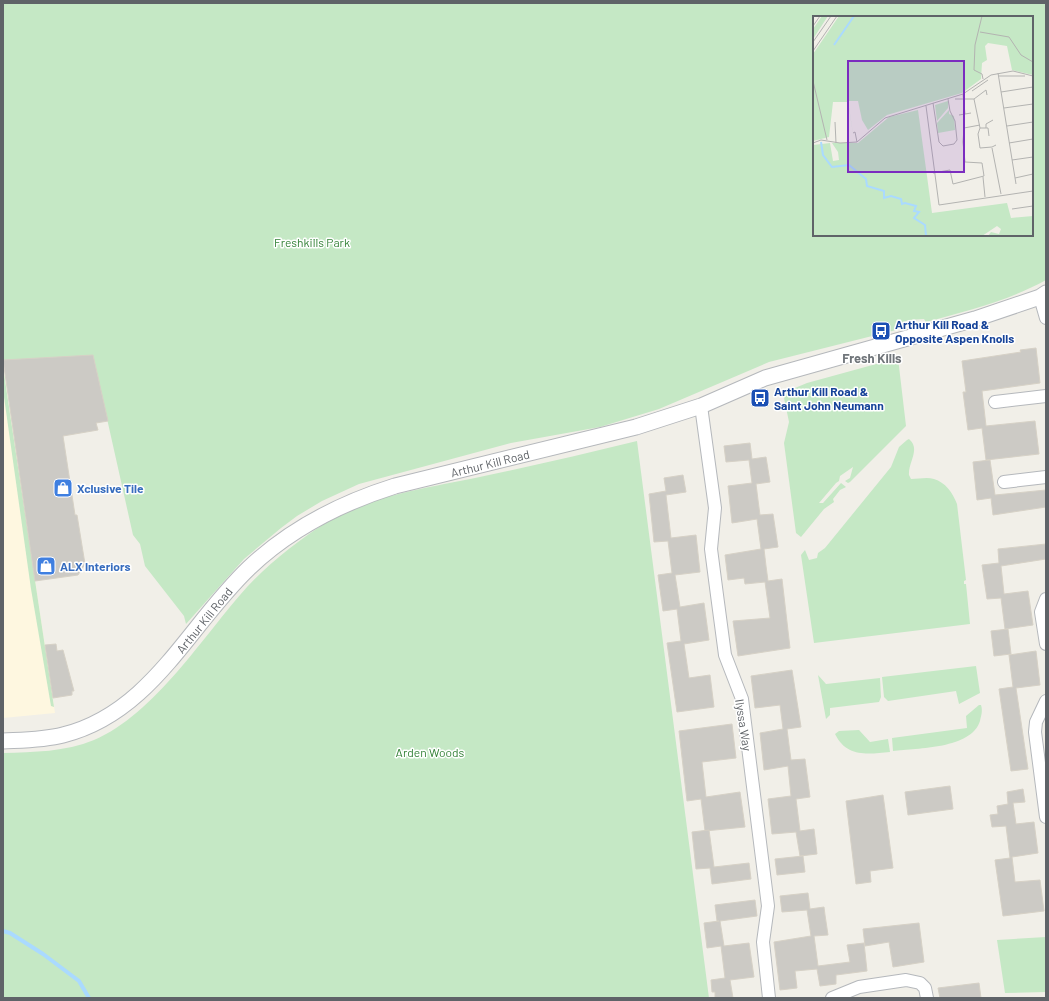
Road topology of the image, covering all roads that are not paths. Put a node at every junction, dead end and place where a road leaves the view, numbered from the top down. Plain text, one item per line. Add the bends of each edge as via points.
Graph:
1 (1043, 295) edge
2 (1046, 318) edge
3 (1046, 396) edge
4 (995, 402) dead end
5 (701, 406) junction
6 (1046, 477) edge
7 (1004, 482) dead end
8 (1046, 599) edge
9 (1046, 644) edge
10 (1046, 701) edge
11 (3, 741) edge
12 (1046, 817) edge
13 (769, 998) edge
14 (832, 998) edge
15 (927, 998) edge

1 - 2 street
1 - 5 street, Arthur Kill Road via 975,319 765,378
3 - 4 street
5 - 11 street, Arthur Kill Road via 636,427 395,486 365,495 334,509 305,524 249,568 144,690 110,716 86,728 63,735
5 - 13 street, Ilyssa Way via 715,508 711,549 718,603 725,655 742,699 768,906 763,942
6 - 7 street
8 - 9 street via 1041,612
10 - 12 street via 1036,722 1035,732
14 - 15 street via 859,986 906,980 920,983 925,988

